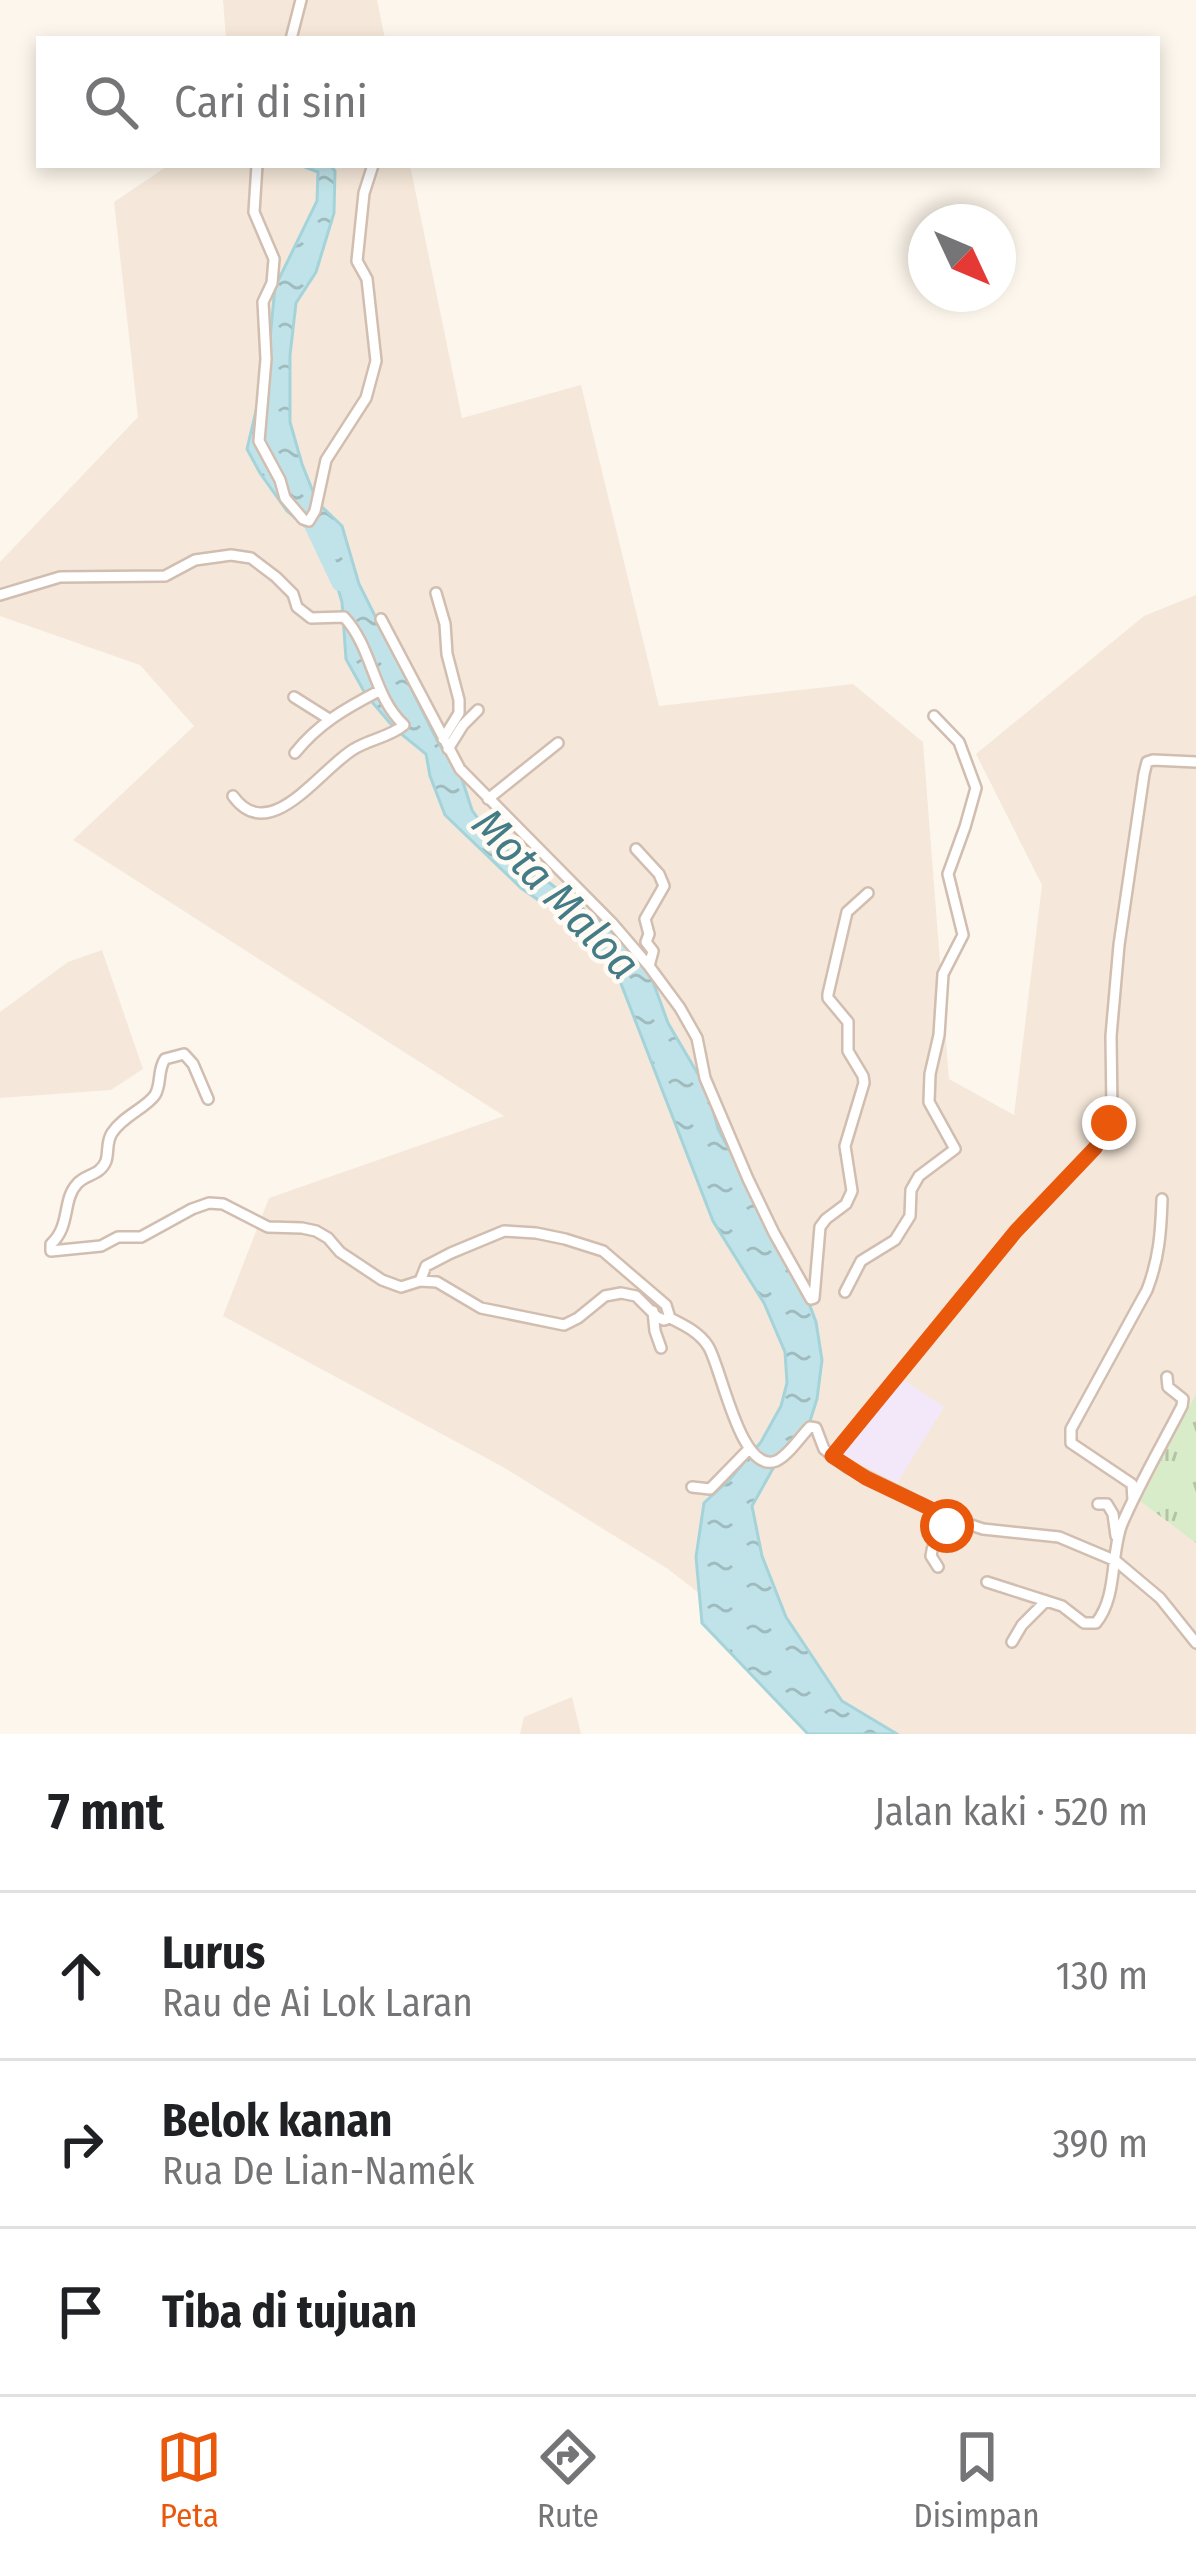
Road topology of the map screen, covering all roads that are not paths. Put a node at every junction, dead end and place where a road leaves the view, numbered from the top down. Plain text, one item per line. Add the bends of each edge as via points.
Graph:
1 (301, 0) edge
2 (292, 36) edge
3 (257, 168) edge
4 (372, 168) edge
5 (436, 593) dead end
6 (0, 595) edge
7 (381, 619) dead end
8 (379, 692) junction
9 (294, 697) dead end
10 (478, 710) dead end
11 (934, 716) dead end
12 (329, 719) junction
13 (559, 743) dead end
14 (446, 744) junction
15 (295, 753) dead end
16 (1196, 762) edge
17 (233, 796) dead end
18 (488, 799) junction
19 (637, 849) dead end
20 (868, 893) dead end
21 (649, 966) junction
22 (208, 1099) dead end
23 (1162, 1199) dead end
24 (420, 1281) junction
25 (845, 1292) dead end
26 (653, 1311) junction
27 (670, 1318) junction
28 (662, 1348) dead end
29 (1167, 1377) dead end
30 (749, 1450) junction
31 (832, 1456) junction
32 (692, 1487) dead end
33 (1098, 1504) dead end
34 (1132, 1505) junction
35 (950, 1518) junction
36 (1118, 1541) junction
37 (1115, 1562) junction
38 (938, 1567) dead end
39 (987, 1582) dead end
40 (1046, 1601) junction
41 (1012, 1642) dead end
42 (1196, 1643) edge

1 - 2 street
3 - 4 street via 254,212 274,259 263,302 259,441 285,498 309,521 326,460 366,398 376,361 367,279 357,261
5 - 14 street via 460,700
6 - 8 street via 60,577 165,577 213,556 251,558 311,617 344,617
7 - 14 street
8 - 12 street
8 - 17 street via 402,729 351,750 291,802 262,815
9 - 12 street
10 - 14 street
11 - 25 street via 959,742 976,788 947,874 963,935 943,974 929,1102 955,1149 919,1176 895,1240 862,1261
12 - 15 street
13 - 18 street
14 - 18 street
16 - 31 street via 1147,762 1116,980 1112,1112 1102,1138
18 - 21 street
19 - 21 street via 664,886 645,919
20 - 21 street via 847,912 828,994 848,1022 848,1051 864,1083 845,1146 853,1191 820,1227 813,1299 733,1144 697,1038
22 - 24 street via 184,1054 165,1059 153,1097 111,1133 99,1171 74,1187 51,1250 141,1237 192,1209 223,1204 268,1227 316,1232 382,1280
23 - 34 street via 1152,1278 1071,1429 1071,1443 1132,1484
24 - 26 street via 437,1282 481,1309 554,1325 622,1293
24 - 27 street via 426,1266 504,1231 536,1233 603,1251 666,1305
26 - 27 street
26 - 28 street
27 - 30 street via 709,1347
29 - 34 street via 1182,1406
30 - 31 street via 776,1461 809,1427
30 - 32 street via 710,1489
31 - 35 street
33 - 36 street via 1113,1514
34 - 36 street
35 - 37 street via 1059,1537
35 - 38 street via 932,1544
36 - 37 street
37 - 40 street via 1096,1622
37 - 42 street via 1160,1598
39 - 40 street
40 - 41 street

